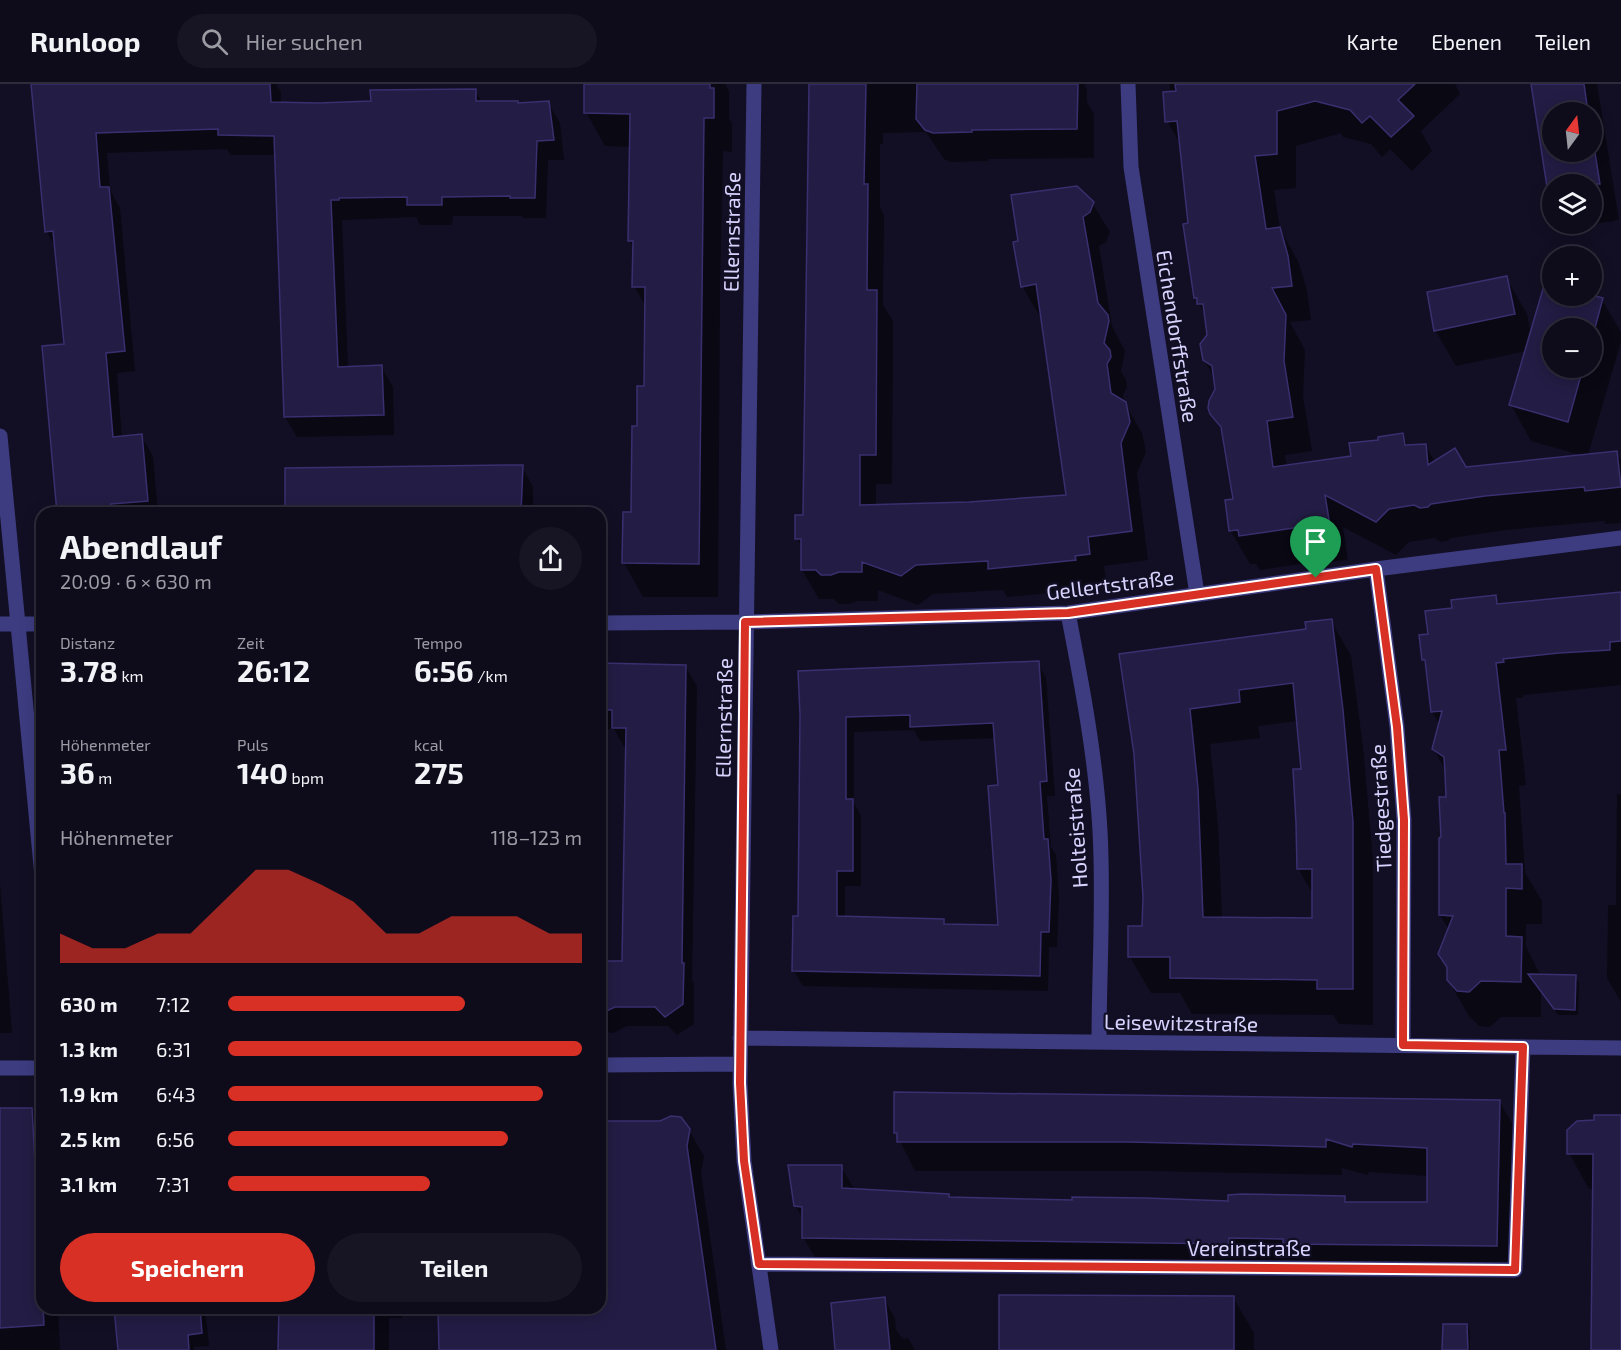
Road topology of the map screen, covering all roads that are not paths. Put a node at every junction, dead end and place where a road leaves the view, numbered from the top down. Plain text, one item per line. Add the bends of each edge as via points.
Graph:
1 (754, 84) edge
2 (1128, 84) edge
3 (0, 436) edge
4 (1621, 538) edge
5 (1376, 569) junction
6 (1197, 594) junction
7 (1068, 613) junction
8 (606, 622) edge
9 (745, 622) junction
10 (0, 624) edge
11 (17, 624) junction
12 (36, 624) edge
13 (36, 816) edge
14 (740, 1038) junction
15 (1099, 1042) junction
16 (1403, 1045) junction
17 (1523, 1047) junction
18 (1621, 1048) edge
19 (740, 1064) junction
20 (606, 1065) edge
21 (0, 1068) edge
22 (36, 1068) edge
23 (759, 1264) junction
24 (771, 1350) edge

1 - 9 street, Ellernstraße
2 - 6 street, Eichendorffstraße via 1131,167
3 - 11 street
4 - 5 street, Gellertstraße
5 - 6 street, Gellertstraße
5 - 16 street, Tiedgestraße via 1397,727 1404,820
6 - 7 street, Gellertstraße
7 - 9 street, Gellertstraße
7 - 15 street, Holteistraße via 1085,702 1100,830
8 - 9 street, Gellertstraße
9 - 14 street, Ellernstraße
10 - 11 street
11 - 12 street
11 - 13 street
14 - 15 street, Leisewitzstraße
14 - 19 street, Ellernstraße
15 - 16 street, Leisewitzstraße
16 - 17 street, Leisewitzstraße
17 - 18 street, Leisewitzstraße
17 - 23 street, Vereinstraße via 1515,1270
19 - 20 street
19 - 23 street, Ellernstraße via 744,1161
21 - 22 street
23 - 24 street, Ellernstraße

